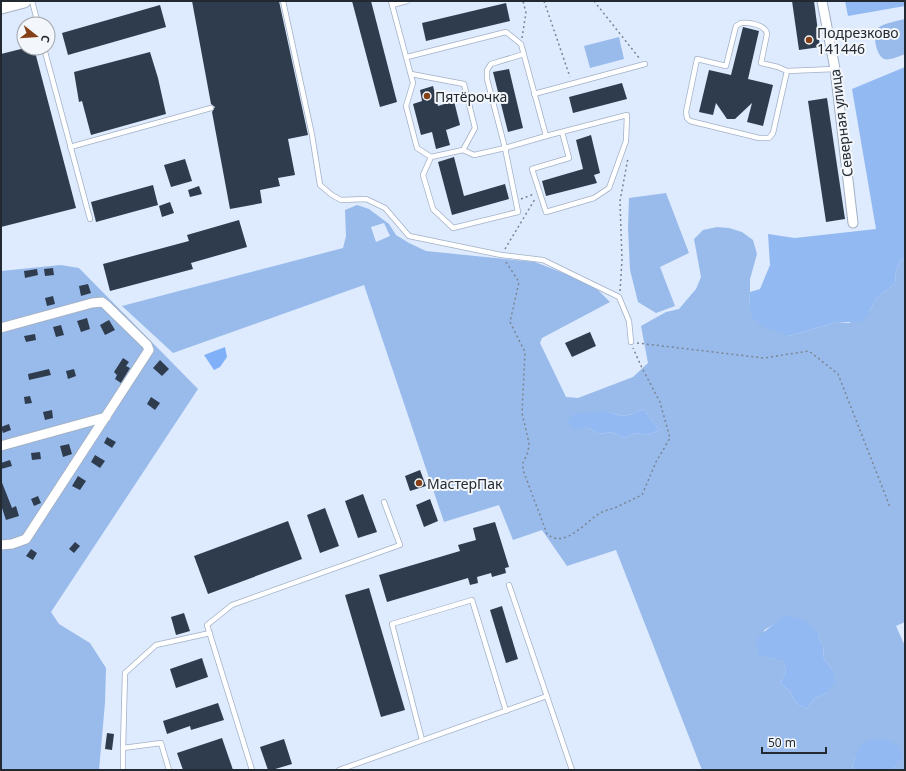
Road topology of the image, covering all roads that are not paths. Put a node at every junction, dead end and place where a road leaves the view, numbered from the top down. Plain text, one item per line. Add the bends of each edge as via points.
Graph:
1 (24, 1) edge
2 (32, 1) edge
3 (283, 1) edge
4 (407, 1) edge
5 (822, 1) edge
6 (392, 3) edge
7 (1, 6) edge
8 (36, 16) edge
9 (524, 54) junction
10 (46, 56) edge
11 (407, 57) junction
12 (645, 64) road end
13 (835, 69) junction
14 (787, 71) junction
15 (411, 74) junction
16 (534, 94) junction
17 (211, 108) dead end
18 (562, 132) junction
19 (546, 136) junction
20 (70, 147) junction
21 (505, 148) junction
22 (463, 150) junction
23 (431, 157) junction
24 (90, 219) dead end
25 (852, 223) dead end
26 (1, 328) edge
27 (631, 342) road end
28 (106, 417) junction
29 (1, 446) edge
30 (384, 502) dead end
31 (1, 545) edge
32 (509, 585) dead end
33 (210, 633) junction
34 (547, 696) junction
35 (506, 710) junction
36 (422, 740) junction
37 (123, 748) junction
38 (123, 770) edge
39 (169, 770) edge
40 (252, 770) edge
41 (339, 770) edge
42 (572, 770) edge

1 - 7 street
2 - 8 lane
3 - 27 lane via 312,135 320,185 341,200 366,199 385,208 409,236 501,255 543,260 619,297 629,321
4 - 6 lane
5 - 13 street, Северная улица
6 - 11 lane
9 - 11 lane via 521,44 506,32
9 - 16 lane
9 - 21 lane via 491,64 487,70 486,79
10 - 20 lane
11 - 15 lane
12 - 16 lane
13 - 14 lane
13 - 25 street, Северная улица
14 - 14 lane via 761,63 766,31 763,27 740,22 736,26 726,66 697,59 687,118 690,121 759,138 769,138 773,134
15 - 22 lane via 464,84 475,128
15 - 23 lane via 414,83 406,106 417,148
16 - 19 lane
17 - 20 lane
18 - 18 lane via 627,115 626,141 609,188 594,198 546,212 532,169 569,158
18 - 19 lane
19 - 21 lane
20 - 24 lane
21 - 22 lane via 474,155
21 - 23 lane via 518,212 453,228 433,209 423,175
22 - 23 lane
26 - 28 street via 92,303 106,304 147,344 149,350
28 - 29 street
28 - 31 street via 26,539
30 - 33 lane via 400,545 232,605 207,625
32 - 34 lane
33 - 37 lane via 156,645 125,673
33 - 40 lane
34 - 35 lane
34 - 42 lane
35 - 36 lane
35 - 36 lane via 472,600 392,624
36 - 41 lane
37 - 38 lane
37 - 39 lane via 161,743

